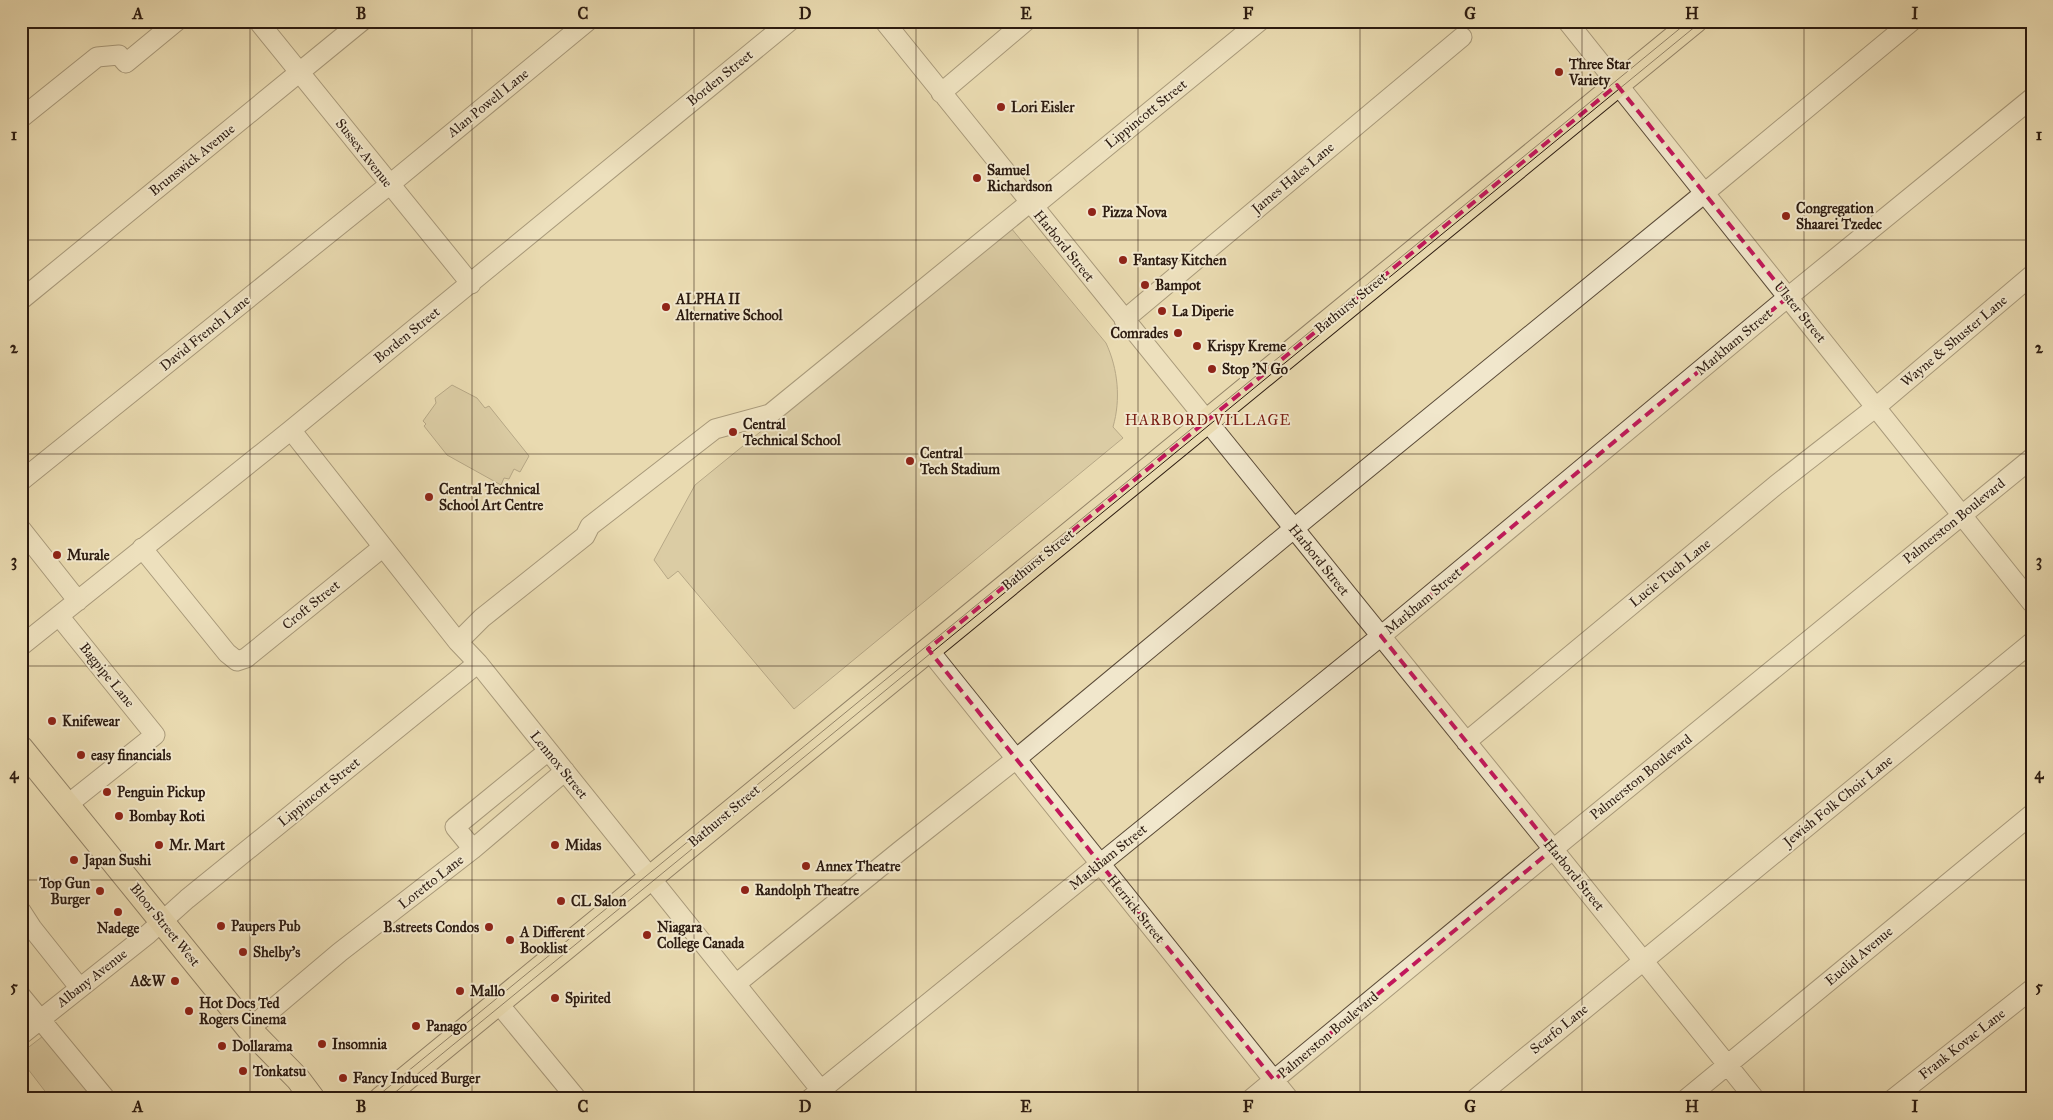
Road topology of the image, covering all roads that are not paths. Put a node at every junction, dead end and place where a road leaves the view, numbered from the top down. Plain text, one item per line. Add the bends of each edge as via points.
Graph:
1 (178, 21) edge
2 (258, 21) edge
3 (362, 21) edge
4 (588, 21) edge
5 (790, 21) edge
6 (884, 21) edge
7 (1026, 21) edge
8 (1260, 21) edge
9 (1567, 21) edge
10 (1695, 21) edge
11 (1912, 21) edge
12 (1462, 37) dead end
13 (300, 72) junction
14 (1617, 85) junction
15 (940, 93) junction
16 (2032, 98) edge
17 (21, 118) edge
18 (389, 185) junction
19 (1704, 192) junction
20 (1031, 205) junction
21 (2032, 275) edge
22 (471, 284) junction
23 (1788, 297) junction
24 (21, 300) edge
25 (1124, 320) junction
26 (1876, 407) junction
27 (1207, 422) junction
28 (291, 430) junction
29 (2032, 458) edge
30 (21, 480) edge
31 (1961, 516) junction
32 (21, 529) edge
33 (1293, 529) junction
34 (383, 547) junction
35 (142, 548) junction
36 (78, 601) junction
37 (2032, 603) edge
38 (59, 616) junction
39 (1380, 636) junction
40 (458, 642) junction
41 (2032, 642) edge
42 (21, 646) edge
43 (928, 649) junction
44 (478, 663) junction
45 (1466, 742) junction
46 (21, 748) edge
47 (548, 750) junction
48 (1016, 759) junction
49 (565, 772) junction
50 (67, 805) junction
51 (2032, 814) edge
52 (473, 849) junction
53 (1553, 849) junction
54 (1100, 864) junction
55 (650, 878) junction
56 (21, 912) edge
57 (162, 921) junction
58 (1644, 960) junction
59 (736, 984) junction
60 (79, 987) junction
61 (2032, 989) edge
62 (21, 996) edge
63 (498, 1003) junction
64 (40, 1020) junction
65 (249, 1028) junction
66 (21, 1034) edge
67 (1728, 1064) junction
68 (1274, 1080) junction
69 (819, 1096) edge
70 (106, 1099) edge
71 (313, 1099) edge
72 (381, 1099) edge
73 (577, 1099) edge
74 (1251, 1099) edge
75 (1288, 1099) edge
76 (1475, 1099) edge
77 (1686, 1099) edge
78 (1755, 1099) edge
79 (1893, 1099) edge

1 - 17 street via 126,63 119,55 97,57
2 - 13 street, Sussex Avenue
3 - 13 street, Brunswick Avenue
4 - 18 street, Alan Powell Lane
5 - 22 street, Borden Street
6 - 15 street, Harbord Street
7 - 15 street
8 - 20 street, Lippincott Street
9 - 14 street, Ulster Street
10 - 14 main road, Bathurst Street
11 - 19 street
12 - 25 street, James Hales Lane
13 - 18 street, Sussex Avenue
13 - 24 street, Brunswick Avenue
14 - 19 street, Ulster Street
14 - 27 main road, Bathurst Street
15 - 20 street, Harbord Street
16 - 23 street, Markham Street
18 - 22 street, Sussex Avenue
18 - 30 street, David French Lane
19 - 23 street, Ulster Street
19 - 33 street
20 - 25 street, Harbord Street
20 - 40 street, Lippincott Street via 770,414 715,429 590,526 585,536 482,618
21 - 26 street, Wayne & Shuster Lane
22 - 28 street, Borden Street
23 - 26 street, Ulster Street
23 - 39 street, Markham Street
25 - 27 street, Harbord Street
26 - 31 street, Ulster Street
26 - 45 street, Lucie Tuch Lane via 1776,485
27 - 33 street, Harbord Street
27 - 43 main road, Bathurst Street
28 - 34 street, Lennox Street
28 - 35 street, Borden Street
29 - 31 street, Palmerston Boulevard
31 - 37 street, Ulster Street
31 - 53 street, Palmerston Boulevard
32 - 36 street
33 - 39 street, Harbord Street
33 - 48 street
34 - 35 street, Croft Street via 246,658 237,661 227,653
34 - 40 street, Lennox Street
35 - 36 street, Borden Street
36 - 38 street, Borden Street
38 - 42 street, Borden Street
38 - 50 street, Bagpipe Lane via 155,735
39 - 45 street, Harbord Street
39 - 54 street, Markham Street
40 - 44 street, Lennox Street
41 - 58 street, Jewish Folk Choir Lane
43 - 48 street, Herrick Street
43 - 55 main road, Bathurst Street
44 - 47 street, Lennox Street
44 - 57 street, Lippincott Street
45 - 53 street, Harbord Street
46 - 50 main road, Bloor Street West
47 - 49 street, Lennox Street
47 - 52 street via 455,827
48 - 54 street, Herrick Street
48 - 59 street
49 - 52 street, Loretto Lane
49 - 55 street, Lennox Street
50 - 57 main road, Bloor Street West
51 - 67 street, Euclid Avenue
52 - 65 street, Loretto Lane via 340,952
53 - 58 street, Harbord Street
53 - 68 street, Palmerston Boulevard
54 - 68 street, Herrick Street
54 - 69 street, Markham Street
55 - 59 street, Lennox Street
55 - 63 main road, Bathurst Street
56 - 60 street
57 - 60 street, Albany Avenue
57 - 65 main road, Bloor Street West
58 - 67 street, Harbord Street
58 - 76 street, Scarfo Lane
59 - 69 street, Lennox Street
60 - 64 street, Albany Avenue
61 - 79 street, Frank Kovac Lane
62 - 64 street
63 - 72 main road, Bathurst Street
63 - 73 street
64 - 66 street, Albany Avenue
64 - 70 street
65 - 71 main road, Bloor Street West
67 - 77 street, Euclid Avenue
67 - 78 street, Harbord Street
68 - 74 street, Palmerston Boulevard
68 - 75 street, Herrick Street

